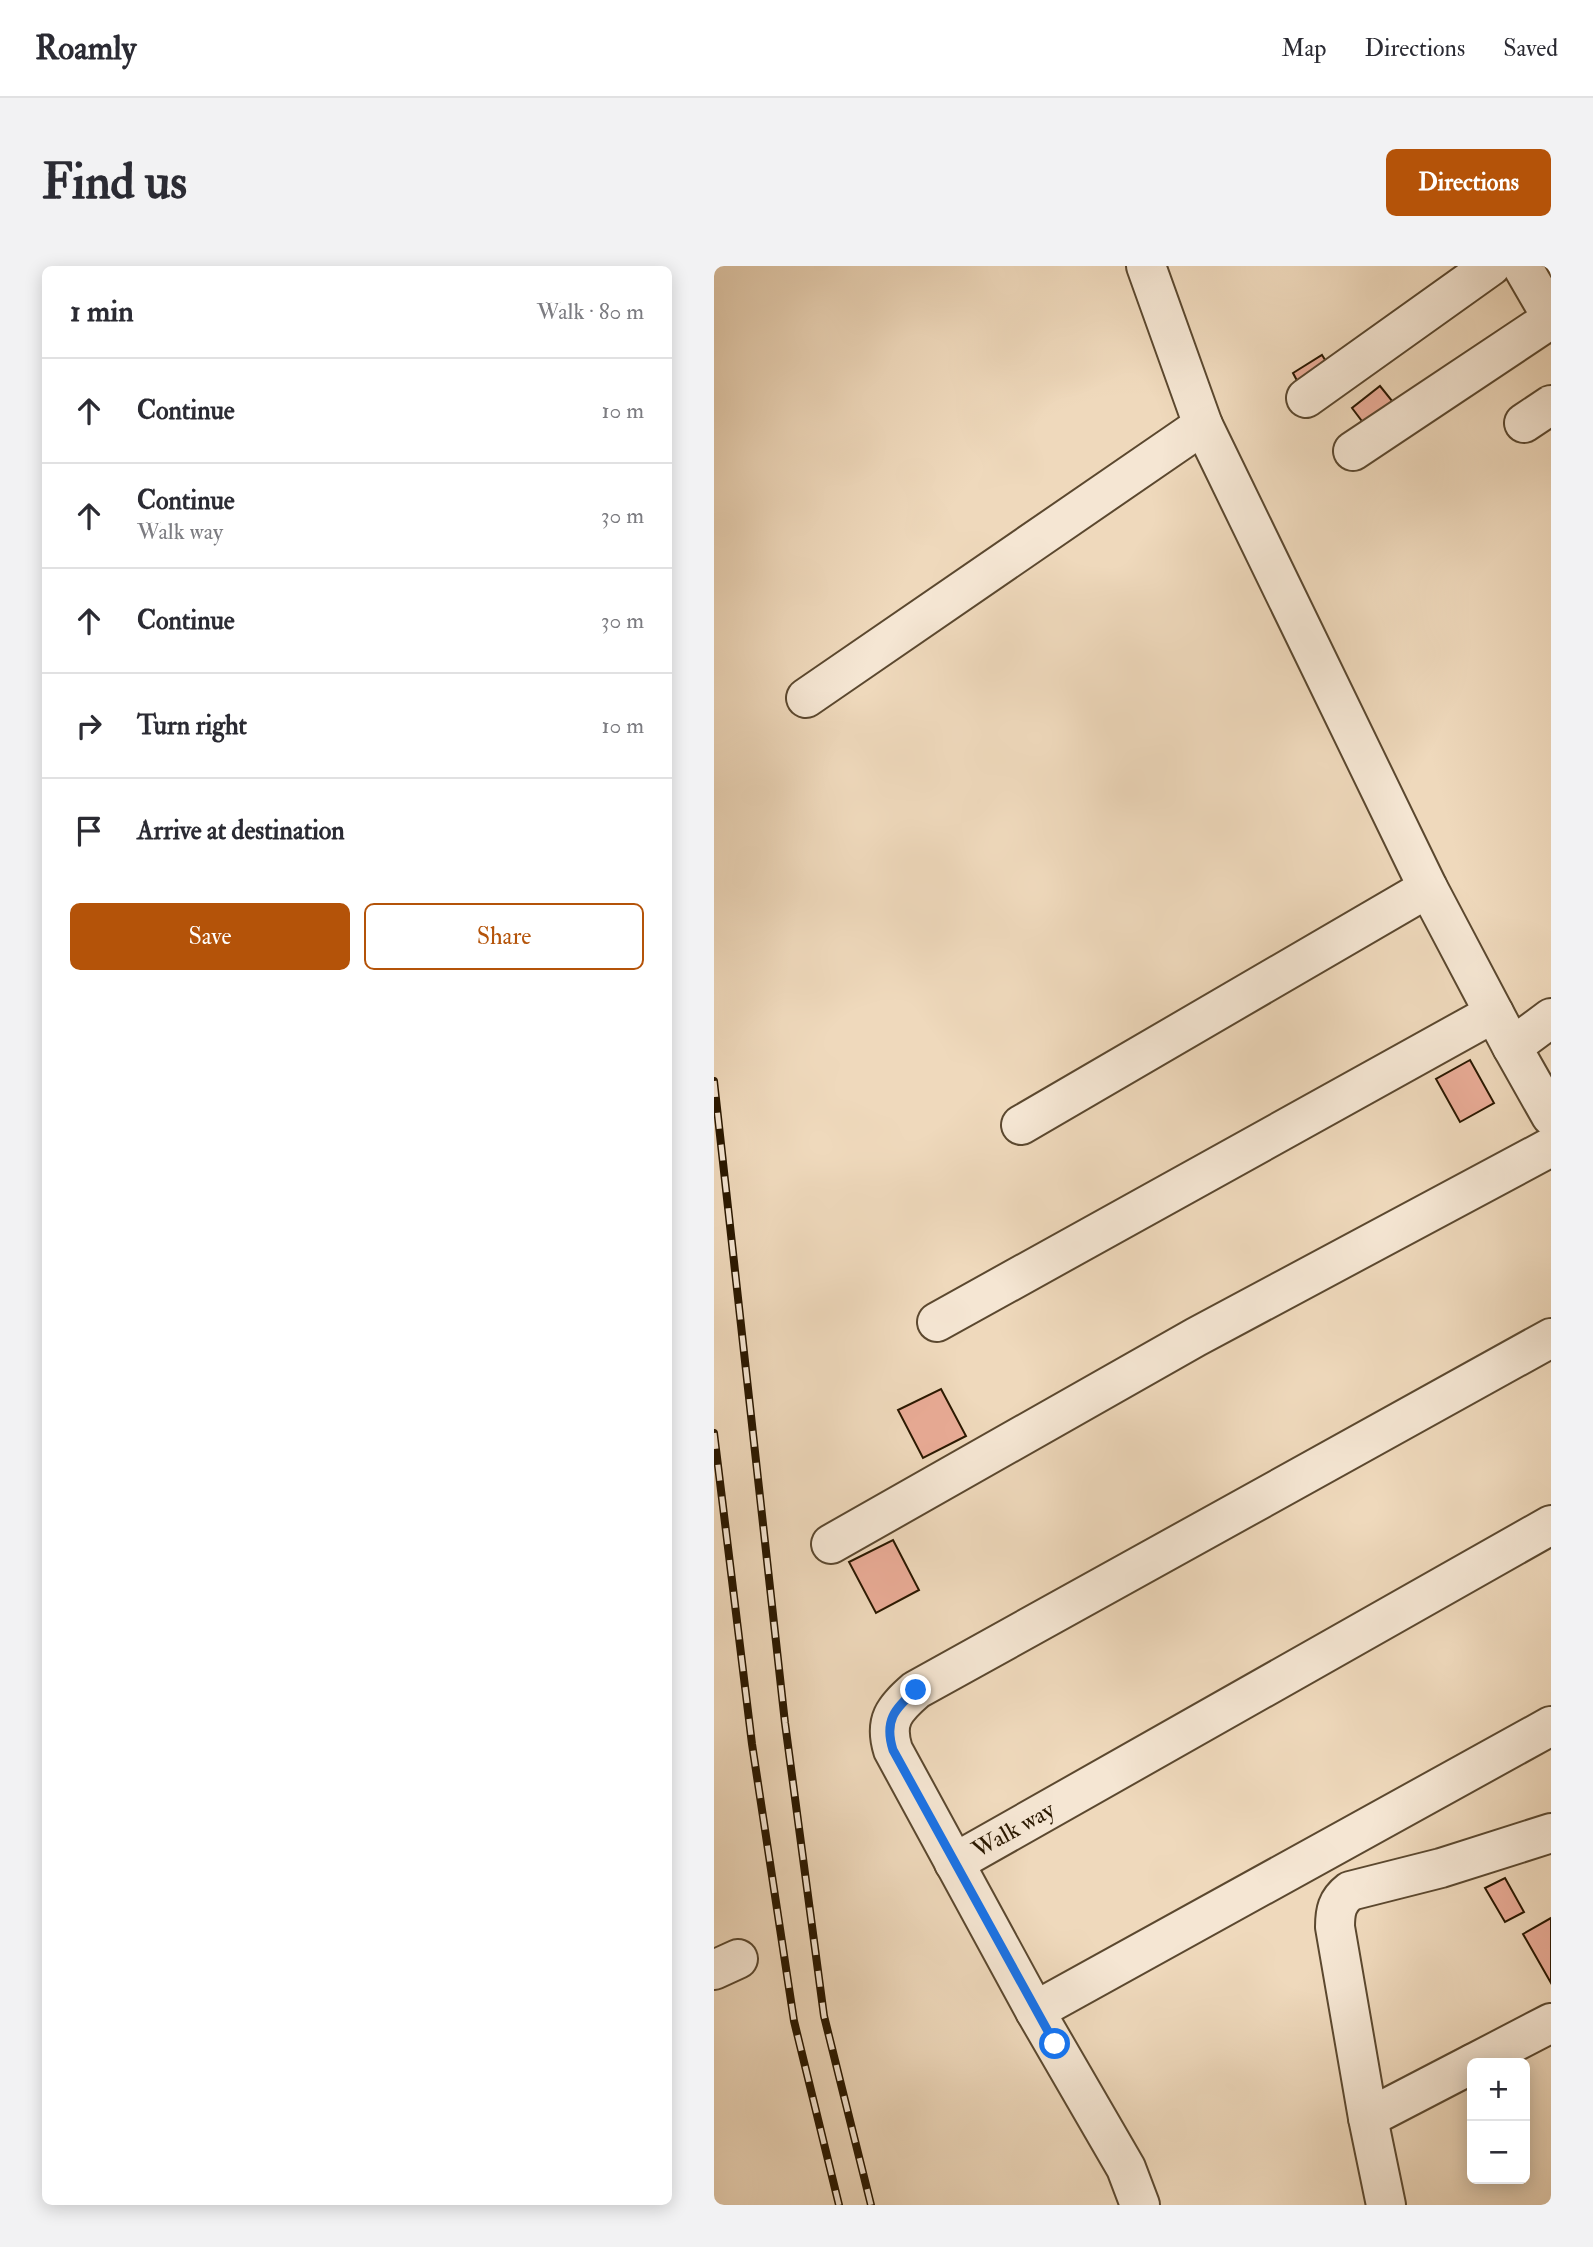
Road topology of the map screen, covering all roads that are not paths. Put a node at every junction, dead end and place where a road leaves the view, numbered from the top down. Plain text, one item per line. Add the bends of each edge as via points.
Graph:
1 (1146, 266) edge
2 (1491, 266) edge
3 (1522, 266) edge
4 (1551, 317) edge
5 (1306, 398) dead end
6 (1203, 425) junction
7 (1353, 451) dead end
8 (806, 698) dead end
9 (1428, 888) junction
10 (1494, 1013) junction
11 (1551, 1018) edge
12 (1512, 1047) junction
13 (1551, 1116) edge
14 (1021, 1125) dead end
15 (1551, 1147) edge
16 (937, 1322) dead end
17 (1551, 1338) edge
18 (1551, 1525) edge
19 (831, 1544) dead end
20 (1551, 1726) edge
21 (1551, 1833) edge
22 (954, 1863) junction
23 (1035, 2011) junction
24 (1551, 2023) edge
25 (1484, 2058) edge
26 (1467, 2067) edge
27 (1368, 2118) junction
28 (1140, 2205) edge
29 (1386, 2205) edge

1 - 6 street
2 - 5 street
3 - 4 street
4 - 7 street
6 - 8 street
6 - 9 street
9 - 10 street
9 - 14 street
10 - 12 street
10 - 16 street
11 - 12 street
12 - 13 street
15 - 19 street via 1196,1337
17 - 22 street via 916,1690 900,1703 889,1727 893,1750
18 - 22 street, Walk way
20 - 23 street
21 - 27 street via 1350,1891 1341,1898 1335,1927
22 - 23 street, Walk way
23 - 28 street, Walk way via 1126,2168
24 - 25 street
26 - 27 street
27 - 29 street

